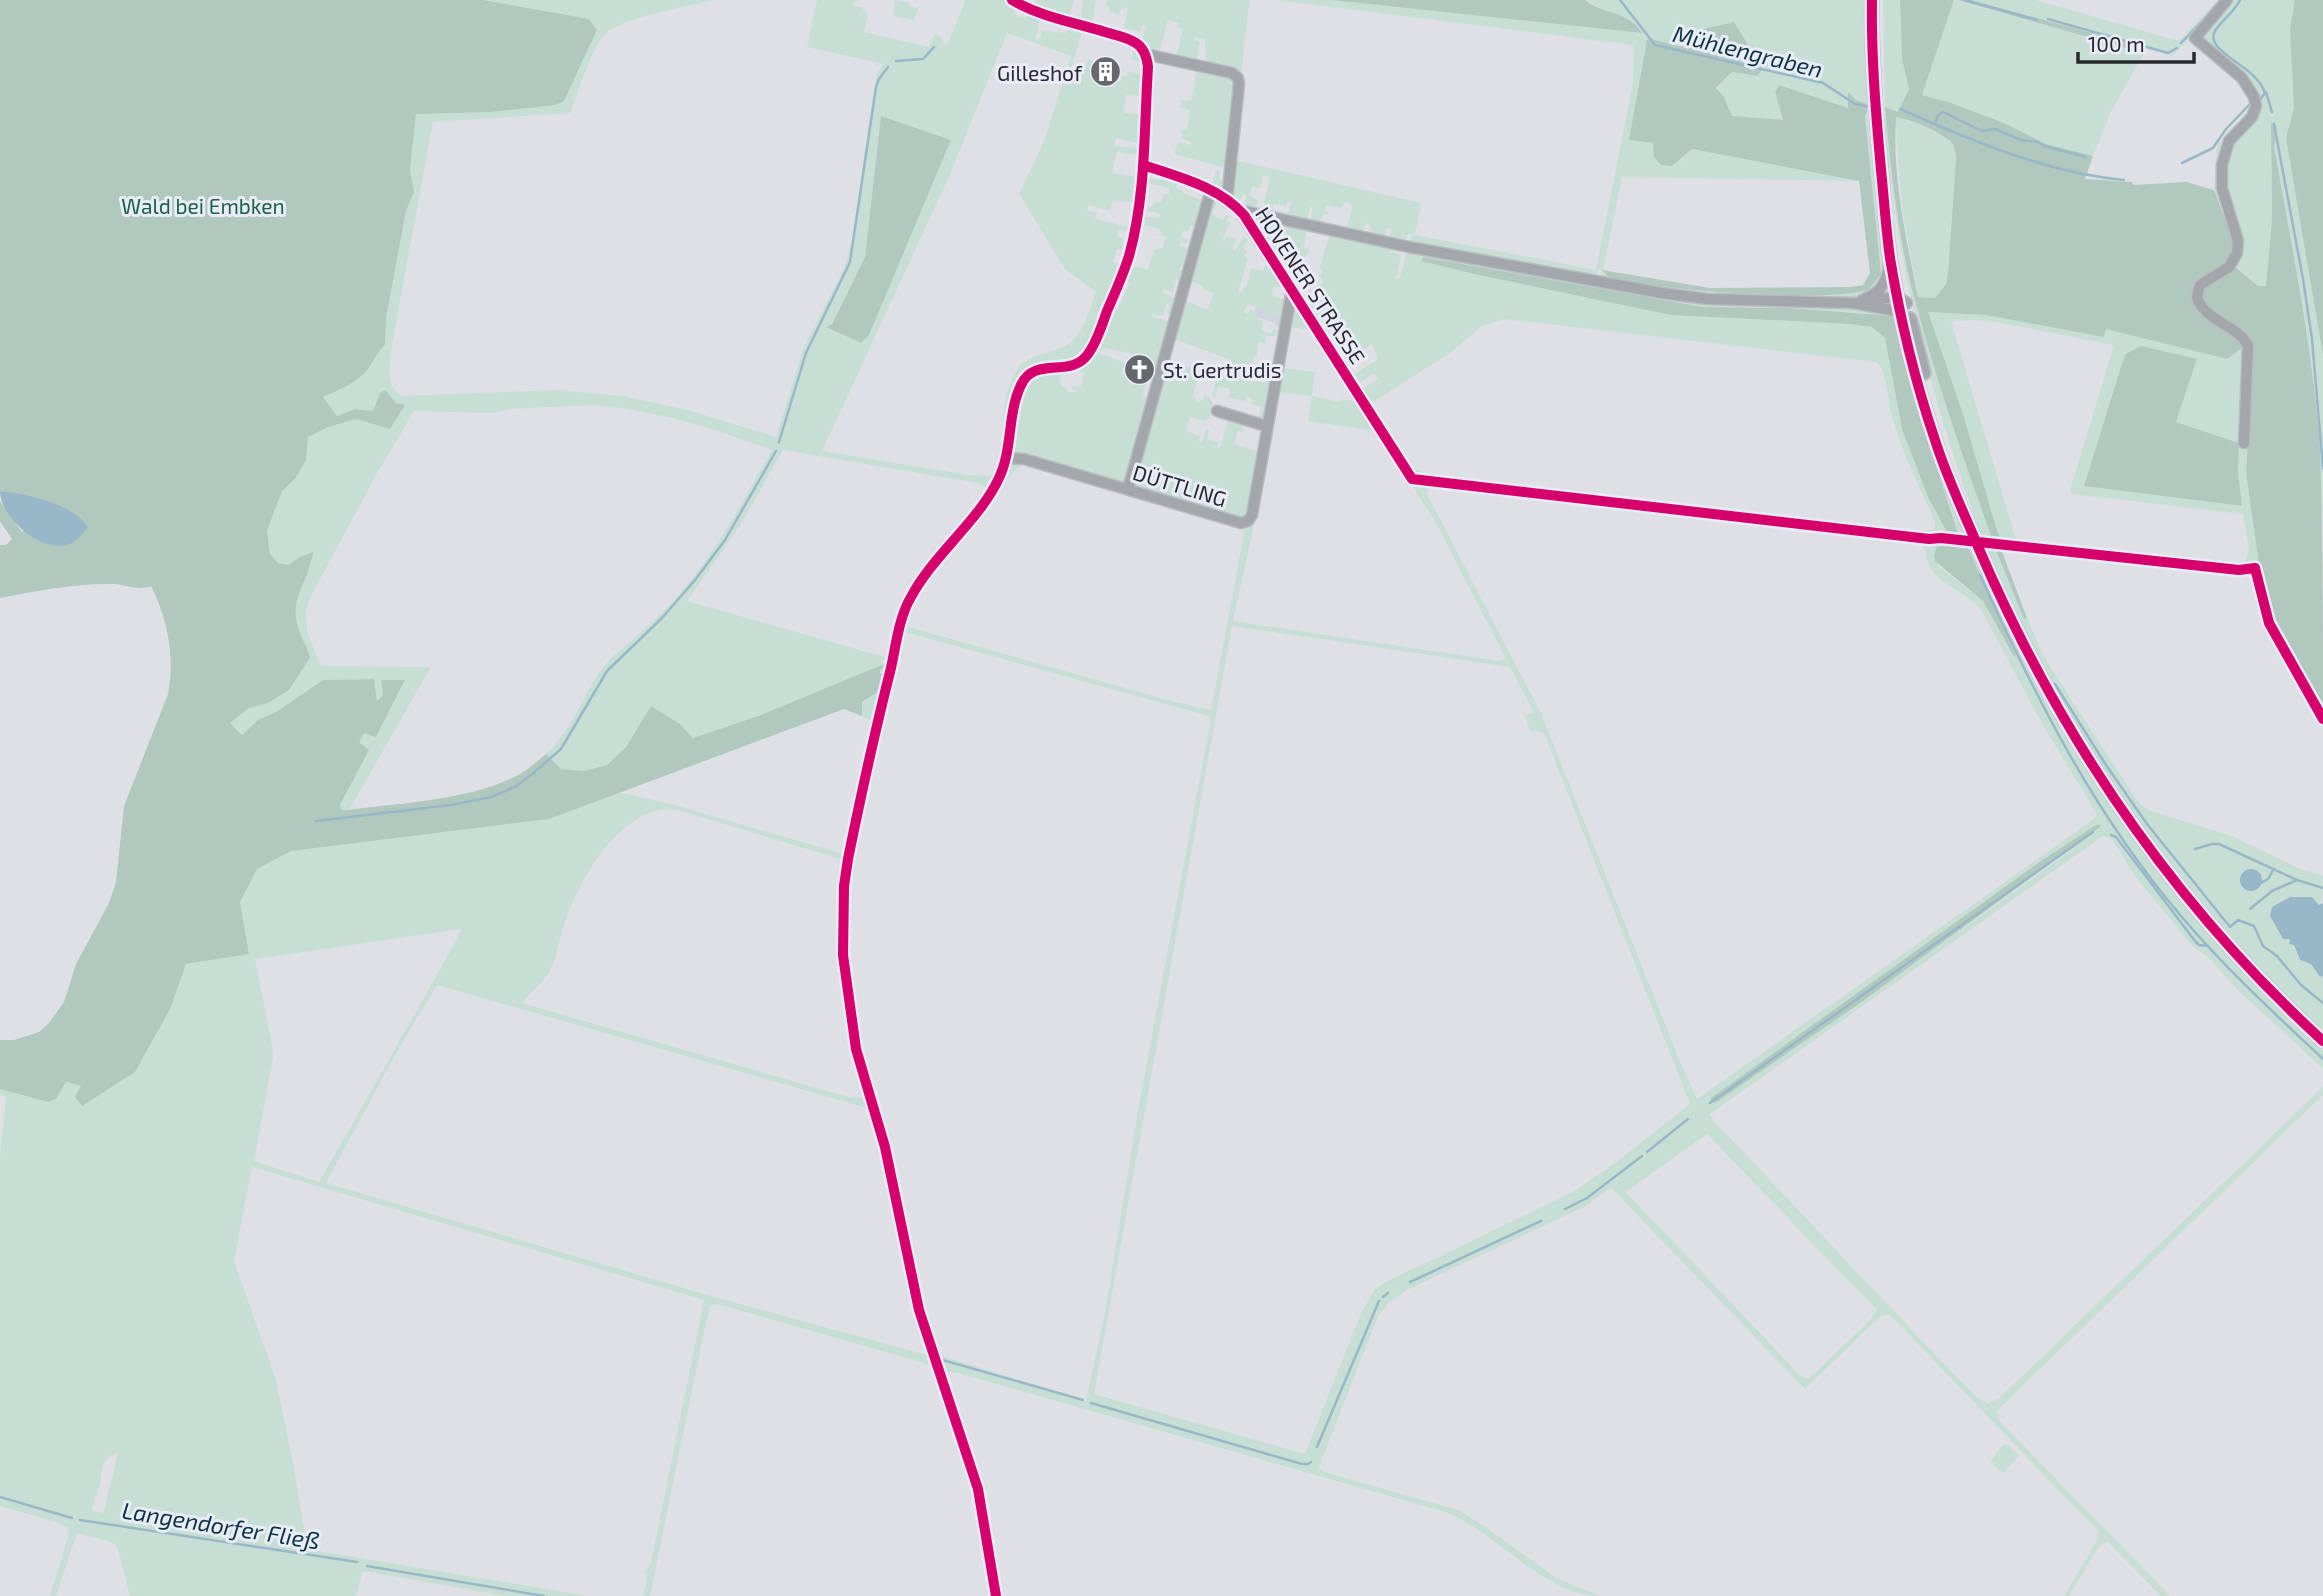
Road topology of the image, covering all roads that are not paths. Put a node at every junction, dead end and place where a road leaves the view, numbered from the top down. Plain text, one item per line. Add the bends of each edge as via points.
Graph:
1 (1012, 0) edge
2 (1872, 0) edge
3 (2228, 0) edge
4 (1145, 54) junction
5 (1143, 165) junction
6 (1882, 174) junction
7 (1211, 190) junction
8 (1227, 200) junction
9 (1239, 210) junction
10 (1890, 255) junction
11 (1292, 289) junction
12 (1857, 302) junction
13 (1902, 302) junction
14 (1363, 401) dead end
15 (1217, 411) dead end
16 (1266, 426) junction
17 (2244, 443) dead end
18 (1006, 458) junction
19 (1128, 489) junction
20 (2323, 1041) edge
21 (996, 1596) edge

1 - 4 street via 1043,16 1129,40
2 - 6 main road
3 - 17 street via 2195,38 2242,78 2254,97 2255,110 2232,138 2223,160 2222,188 2238,238 2237,253 2229,267 2200,285 2197,298 2248,345
4 - 5 street
4 - 8 street via 1238,78
5 - 7 street, HOVENER STRASSE
5 - 18 street via 1128,257 1091,349 1075,365 1041,368 1026,377 1015,403
6 - 10 main road
6 - 13 main road
7 - 8 street, HOVENER STRASSE
7 - 19 street
8 - 9 street, HOVENER STRASSE
9 - 11 street, HOVENER STRASSE
9 - 12 street via 1409,247 1707,299
10 - 12 street via 1885,280 1874,295
10 - 13 main road
11 - 14 street, HOVENER STRASSE
11 - 16 street, DÜTTLING
12 - 13 street via 1889,309
13 - 20 main road via 1911,358 1952,489 2002,602 2054,702 2131,824 2218,934
15 - 16 street
16 - 19 street, DÜTTLING via 1252,515 1246,522
18 - 19 street, DÜTTLING
18 - 21 street via 988,495 906,607 848,859 842,936 860,1068 884,1146 919,1310 978,1489

